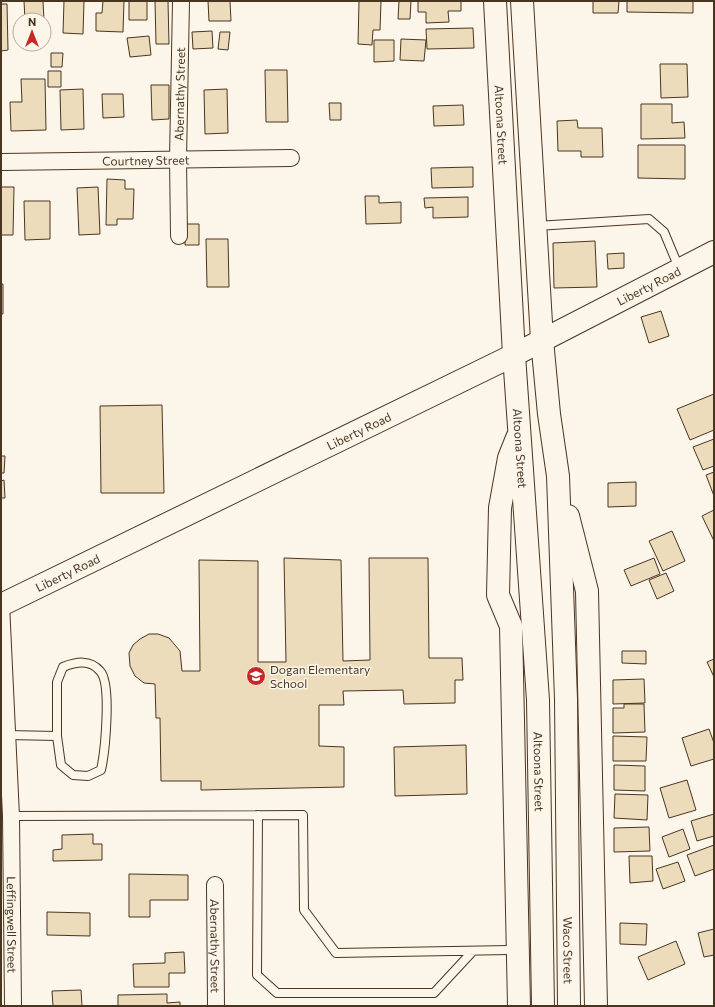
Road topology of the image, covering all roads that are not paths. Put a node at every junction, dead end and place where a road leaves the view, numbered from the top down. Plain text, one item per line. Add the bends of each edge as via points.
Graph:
1 (181, 1) edge
2 (495, 1) edge
3 (522, 1) edge
4 (292, 158) dead end
5 (178, 159) junction
6 (1, 162) edge
7 (535, 226) junction
8 (179, 236) dead end
9 (714, 252) edge
10 (680, 270) junction
11 (542, 340) junction
12 (514, 355) junction
13 (520, 432) junction
14 (558, 476) junction
15 (527, 531) junction
16 (1, 604) edge
17 (511, 626) junction
18 (7, 735) junction
19 (57, 736) junction
20 (258, 815) junction
21 (11, 816) junction
22 (214, 885) dead end
23 (518, 950) junction
24 (474, 951) junction
25 (13, 1006) edge
26 (216, 1006) edge
27 (519, 1006) edge
28 (543, 1006) edge
29 (569, 1006) edge
30 (596, 1006) edge

1 - 5 street, Abernathy Street
2 - 12 main road, Altoona Street
3 - 7 main road
4 - 5 street, Courtney Street
5 - 6 street, Courtney Street
5 - 8 street, Abernathy Street
7 - 10 lane via 649,219 664,232
7 - 11 main road
9 - 10 main road, Liberty Road
10 - 11 main road, Liberty Road
11 - 12 main road, Liberty Road
11 - 14 main road
12 - 13 main road, Altoona Street
12 - 16 main road, Liberty Road
13 - 15 main road, Altoona Street
13 - 17 main road via 509,458 500,508 498,595
14 - 29 main road, Waco Street via 566,699
14 - 30 main road via 587,591
15 - 17 main road
15 - 28 main road, Altoona Street via 538,700
16 - 18 street, Leffingwell Street
17 - 23 main road
18 - 19 lane
18 - 21 street, Leffingwell Street
19 - 19 lane via 57,682 63,667 76,662 92,664 102,672 106,696 106,746 102,770 88,776 73,775 61,765
20 - 21 lane
20 - 24 lane via 303,815 304,910 336,953
20 - 24 lane via 257,975 277,993 434,993
21 - 25 street, Leffingwell Street
22 - 26 street, Abernathy Street
23 - 24 lane
23 - 27 main road

